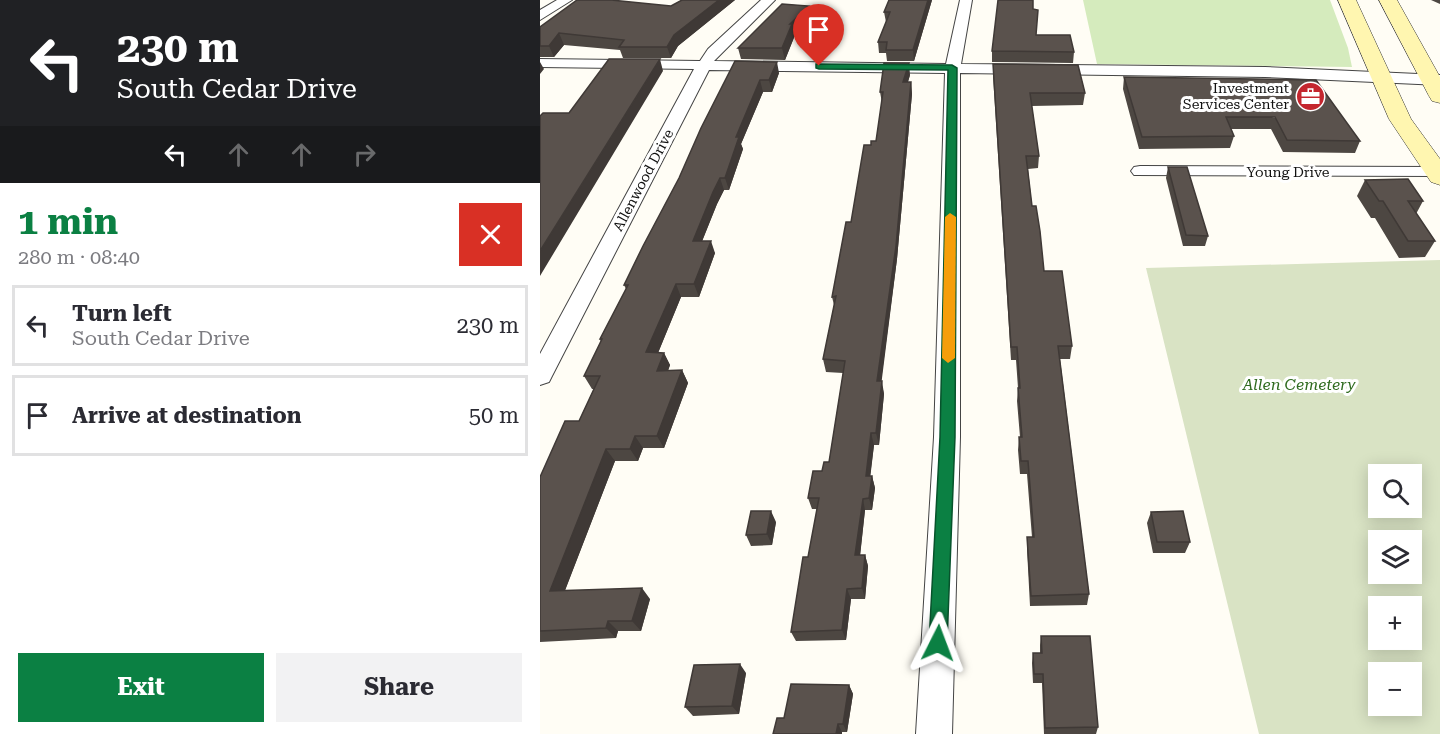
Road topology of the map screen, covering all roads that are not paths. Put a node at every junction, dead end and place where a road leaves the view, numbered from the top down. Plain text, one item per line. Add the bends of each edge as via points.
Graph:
1 (566, 0) edge
2 (769, 0) edge
3 (966, 0) edge
4 (1347, 0) edge
5 (1388, 0) edge
6 (540, 16) edge
7 (540, 63) edge
8 (704, 65) junction
9 (952, 68) junction
10 (1381, 77) junction
11 (1437, 85) edge
12 (1140, 171) dead end
13 (1438, 174) edge
14 (540, 376) edge
15 (934, 734) edge

1 - 6 street
2 - 8 street, Allenwood Drive
3 - 9 street
4 - 10 main road
5 - 11 main road
7 - 8 street
8 - 9 street
8 - 14 street, Allenwood Drive
9 - 10 street
9 - 15 street via 947,437
10 - 11 street
10 - 13 main road via 1400,119
12 - 13 street, Young Drive

